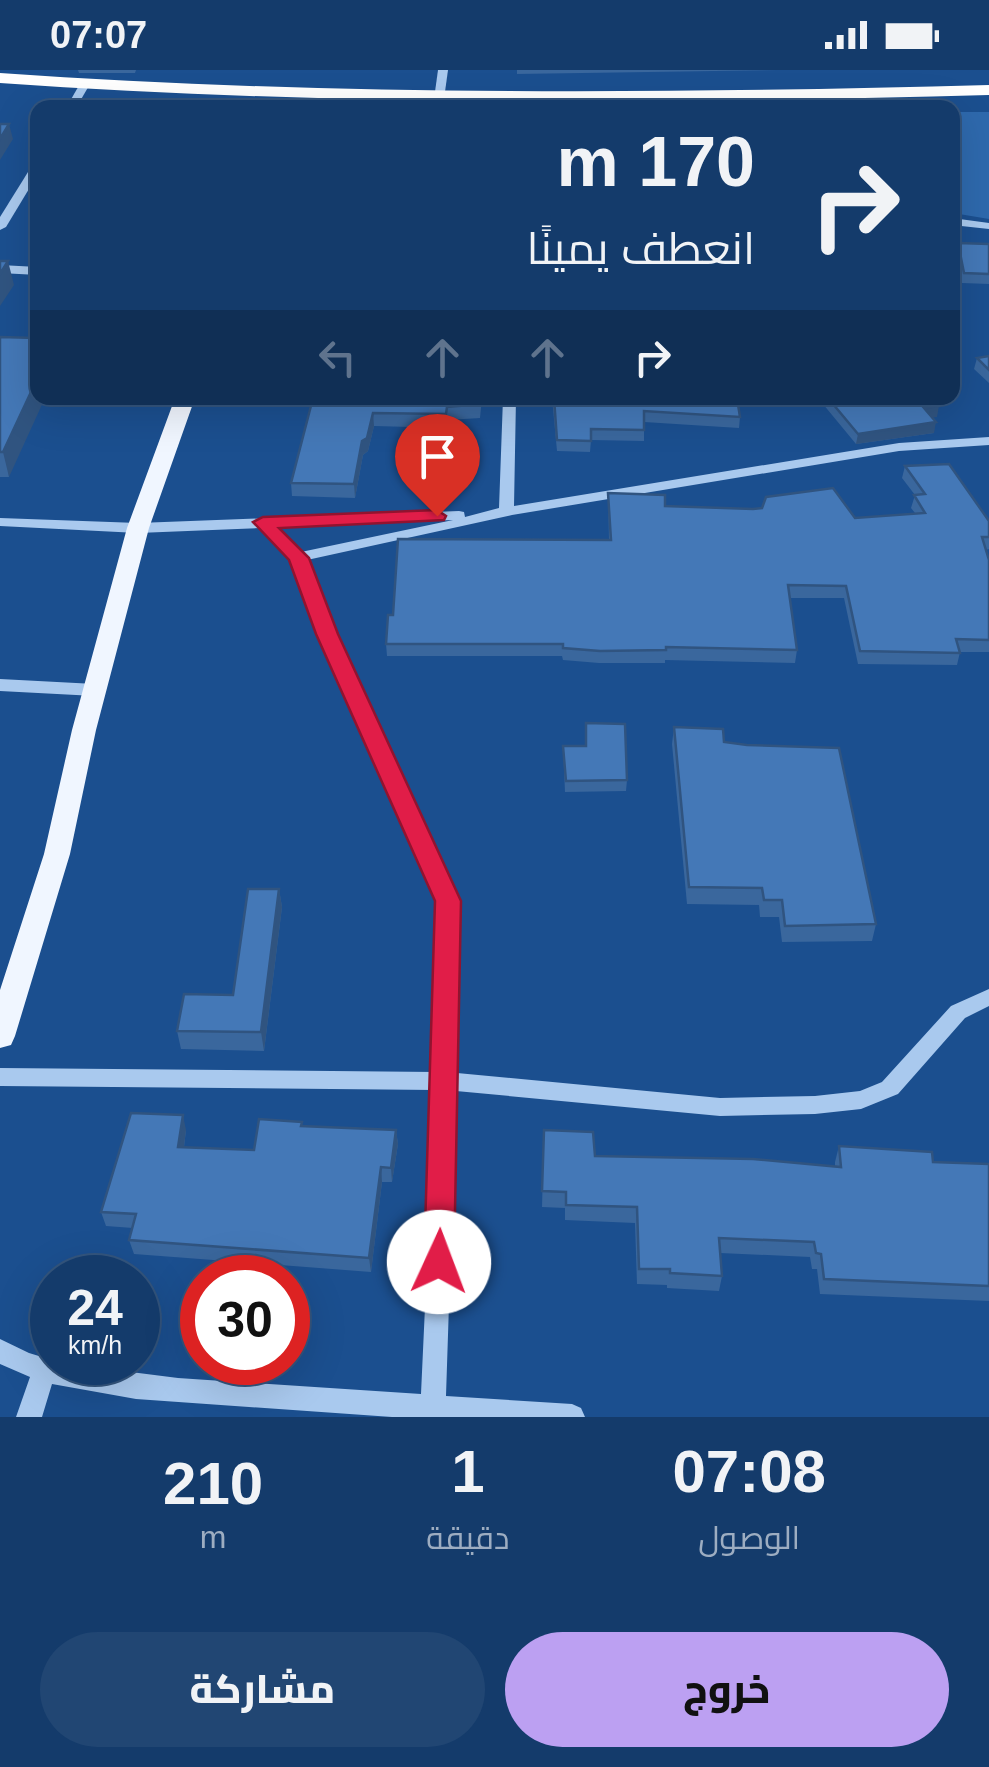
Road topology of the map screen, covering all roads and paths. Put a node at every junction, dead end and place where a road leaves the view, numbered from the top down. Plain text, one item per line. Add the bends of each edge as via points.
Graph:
1 (443, 70) edge
2 (0, 78) edge
3 (85, 84) junction
4 (989, 90) edge
5 (439, 99) junction
6 (76, 100) edge
7 (320, 100) edge
8 (420, 100) edge
9 (455, 100) edge
10 (654, 100) edge
11 (30, 177) edge
12 (960, 222) edge
13 (989, 226) edge
14 (0, 227) edge
15 (0, 269) edge
16 (30, 271) edge
17 (182, 405) edge
18 (509, 405) edge
19 (989, 441) edge
20 (506, 513) junction
21 (0, 522) edge
22 (263, 522) junction
23 (138, 528) junction
24 (298, 558) junction
25 (0, 686) edge
26 (95, 690) junction
27 (989, 997) edge
28 (0, 1036) edge
29 (0, 1077) edge
30 (446, 1081) junction
31 (0, 1352) edge
32 (30, 1363) edge
33 (40, 1385) edge
34 (123, 1385) edge
35 (434, 1407) junction
36 (29, 1417) edge
37 (572, 1417) edge

1 - 5 street
2 - 3 highway
3 - 6 street
3 - 7 highway
4 - 10 highway
5 - 8 highway
5 - 9 highway
11 - 14 street
12 - 13 street
15 - 16 street
17 - 23 main road
18 - 20 street
19 - 20 street via 898,448
20 - 22 street
20 - 24 street
21 - 23 street
22 - 23 street
22 - 24 street
23 - 26 main road
24 - 30 street via 448,901
25 - 26 street
26 - 28 main road via 57,854
27 - 30 street via 958,1012 890,1088 861,1100 720,1106
29 - 30 street
30 - 35 street
31 - 32 street
33 - 36 street
34 - 35 street
35 - 37 street

